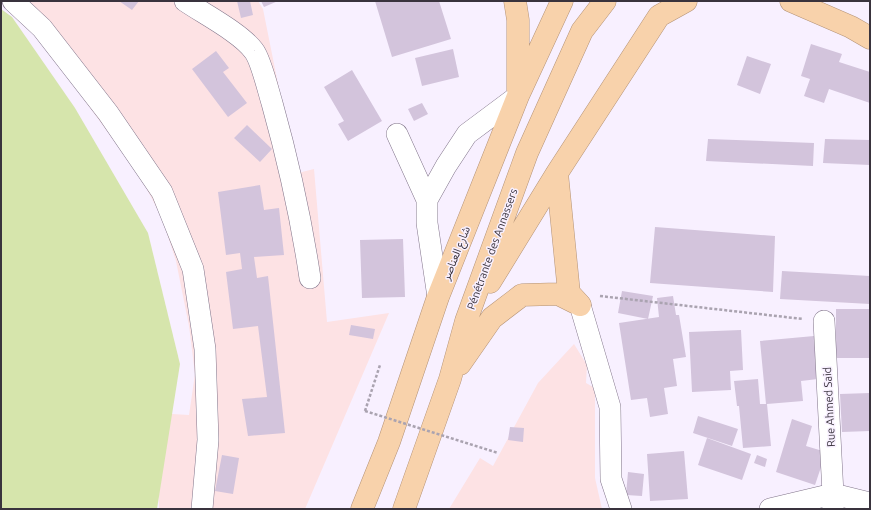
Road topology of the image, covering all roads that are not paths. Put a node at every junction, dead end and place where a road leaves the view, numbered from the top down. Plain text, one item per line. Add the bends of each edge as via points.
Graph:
1 (13, 1) edge
2 (185, 1) edge
3 (515, 1) edge
4 (562, 1) edge
5 (605, 1) edge
6 (686, 1) edge
7 (791, 1) edge
8 (870, 38) edge
9 (518, 96) junction
10 (397, 134) dead end
11 (557, 173) junction
12 (428, 200) junction
13 (310, 278) dead end
14 (438, 297) junction
15 (575, 299) junction
16 (466, 321) junction
17 (824, 321) road end
18 (450, 379) junction
19 (833, 502) edge
20 (870, 503) edge
21 (202, 509) edge
22 (362, 509) edge
23 (404, 509) edge
24 (621, 509) edge
25 (770, 509) edge

1 - 21 street via 42,28 108,113 162,192 193,269 205,349 208,440
2 - 13 street via 242,39 255,52 287,158
3 - 9 highway via 518,20
4 - 9 highway, شارع العناصر
5 - 16 highway, Pénétrante des Annassers via 582,31 527,153
6 - 11 highway via 659,16
7 - 8 highway
9 - 12 street via 467,134
9 - 14 highway, شارع العناصر
10 - 12 street
11 - 15 highway
11 - 16 highway
12 - 14 street via 427,223
14 - 22 highway, شارع العناصر via 389,442
15 - 18 highway via 558,294 522,295 492,318
15 - 24 street via 610,407 611,479
16 - 18 highway, Pénétrante des Annassers
17 - 19 street, Rue Ahmed Said
18 - 23 highway, Pénétrante des Annassers
19 - 20 street
19 - 25 street

